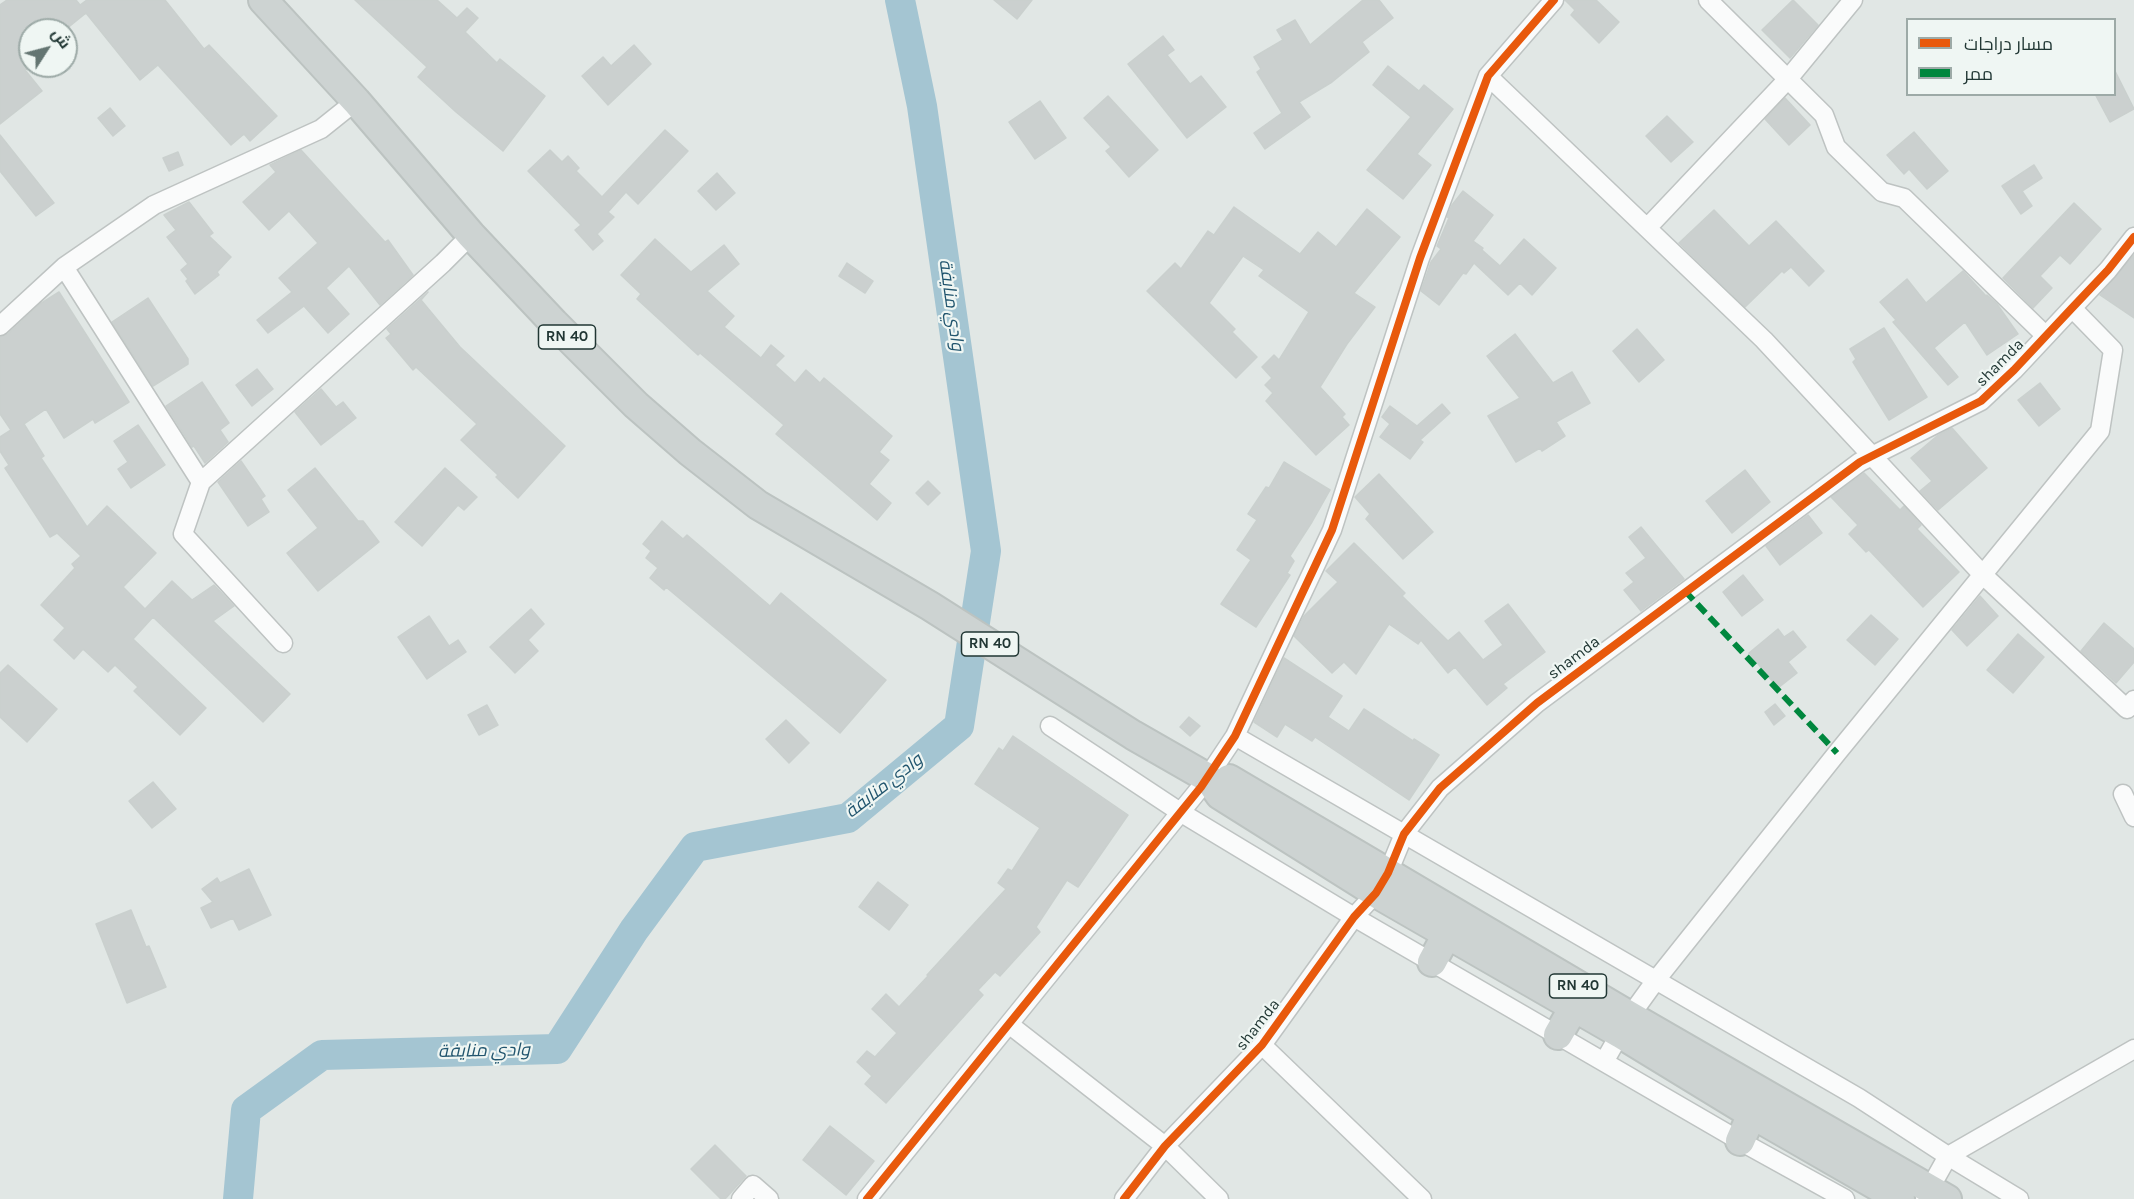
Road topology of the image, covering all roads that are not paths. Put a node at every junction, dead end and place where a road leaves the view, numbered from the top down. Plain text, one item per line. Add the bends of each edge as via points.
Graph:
1 (263, 0) edge
2 (1554, 0) edge
3 (1708, 0) edge
4 (1853, 0) edge
5 (1488, 76) junction
6 (1788, 79) junction
7 (356, 101) junction
8 (1647, 228) junction
9 (471, 235) junction
10 (2134, 237) edge
11 (64, 267) junction
12 (2072, 308) junction
13 (0, 326) edge
14 (2046, 336) junction
15 (1871, 457) junction
16 (201, 482) junction
17 (1983, 575) junction
18 (283, 643) dead end
19 (2134, 700) edge
20 (1050, 726) dead end
21 (1235, 736) junction
22 (1208, 778) junction
23 (2123, 794) dead end
24 (1180, 812) junction
25 (2134, 817) edge
26 (1404, 834) junction
27 (1382, 883) junction
28 (1354, 917) junction
29 (1447, 934) junction
30 (1432, 962) junction
31 (1656, 980) junction
32 (1574, 1007) junction
33 (1010, 1025) junction
34 (1625, 1025) junction
35 (1558, 1035) junction
36 (1262, 1045) junction
37 (2134, 1049) edge
38 (1604, 1062) junction
39 (1752, 1114) junction
40 (1740, 1141) junction
41 (1165, 1146) junction
42 (1948, 1156) junction
43 (1934, 1196) edge
44 (741, 1199) edge
45 (770, 1199) edge
46 (867, 1199) edge
47 (1124, 1199) edge
48 (1219, 1199) edge
49 (1422, 1199) edge
50 (1845, 1199) edge
51 (1900, 1199) edge
52 (2019, 1199) edge

1 - 7 main road, RN 40
2 - 5 street
3 - 6 street
4 - 6 street
5 - 8 street
5 - 21 street via 1420,258 1332,530
6 - 8 street
6 - 14 street via 1824,116 1836,147 1882,192 1904,198
7 - 9 main road, RN 40
7 - 11 street via 321,129 154,205
8 - 15 street via 1764,340
9 - 16 street
9 - 22 main road, RN 40 via 636,405 758,505
10 - 12 street, shamda
11 - 13 street
11 - 16 street
12 - 14 street, shamda
12 - 17 street via 2113,350 2100,430
14 - 15 street, shamda via 1981,401
15 - 17 street
15 - 26 street, shamda via 1684,591 1537,703 1440,788
16 - 18 street via 183,534
17 - 19 street via 2127,709
17 - 31 street
20 - 24 street
21 - 22 street
21 - 26 street
22 - 24 street
22 - 27 main road, RN 40 via 1230,779
23 - 25 street
24 - 28 street
24 - 33 street
26 - 27 street, shamda
26 - 31 street
27 - 28 street, shamda
27 - 29 main road, RN 40
27 - 34 main road, RN 40
28 - 30 street
28 - 36 street, shamda
29 - 30 main road
29 - 32 main road, RN 40
30 - 35 street
31 - 34 street
31 - 42 street via 1859,1098
32 - 34 main road, RN 40
32 - 35 main road
33 - 41 street
33 - 46 street
34 - 38 street
34 - 39 main road, RN 40
34 - 43 main road, RN 40
35 - 38 street
36 - 41 street, shamda
36 - 49 street
37 - 42 street
38 - 40 street
39 - 40 main road
39 - 51 main road, RN 40
40 - 50 street
41 - 47 street, shamda
41 - 48 street
42 - 43 street
42 - 52 street
44 - 45 street via 753,1185

